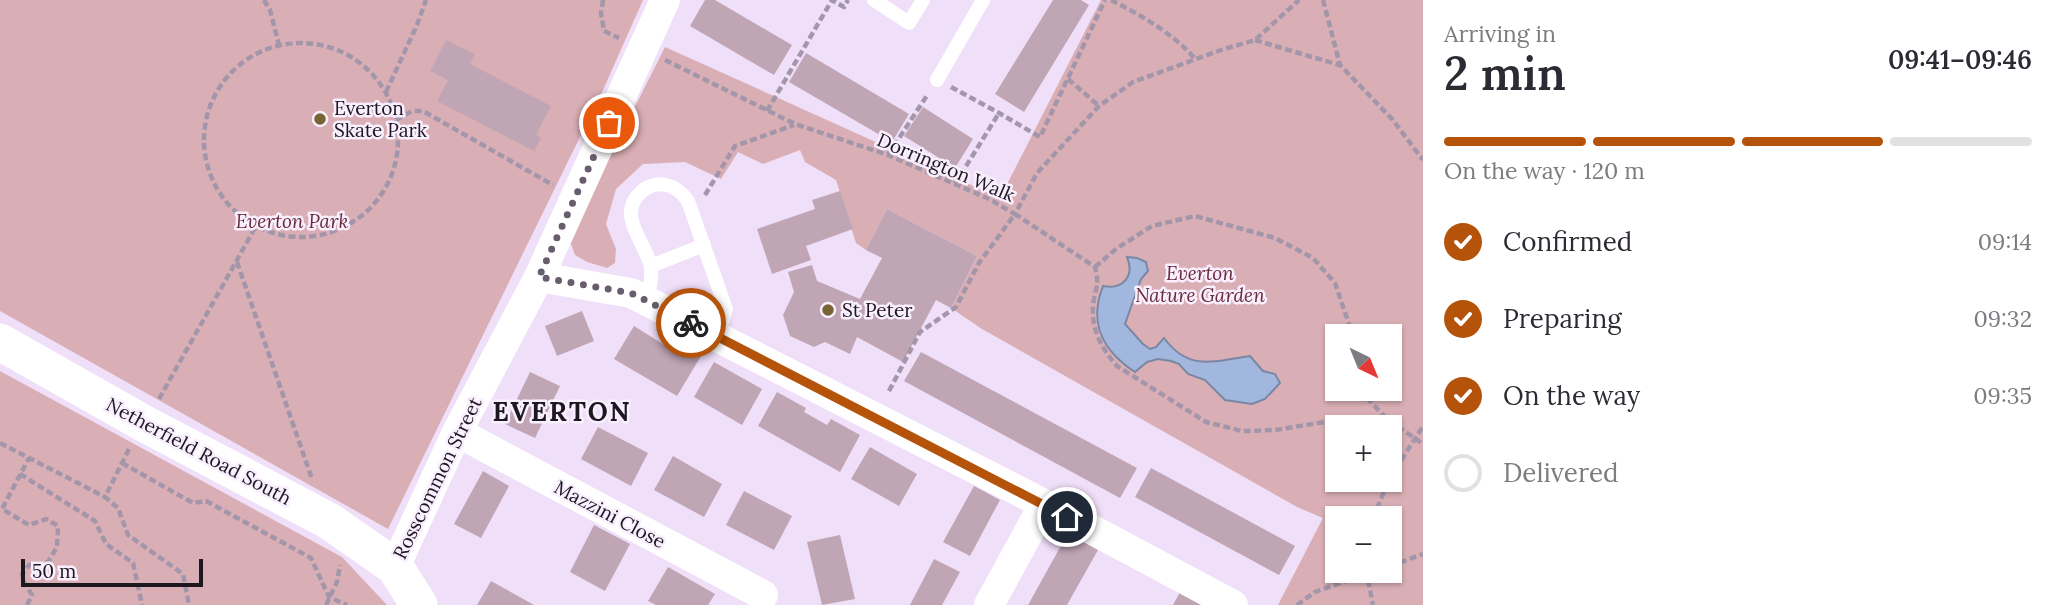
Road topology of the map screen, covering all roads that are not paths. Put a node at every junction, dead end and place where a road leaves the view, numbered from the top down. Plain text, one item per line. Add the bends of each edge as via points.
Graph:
1 (665, 0) edge
2 (874, 0) edge
3 (923, 0) edge
4 (983, 0) edge
5 (937, 80) road end
6 (704, 244) junction
7 (650, 266) junction
8 (539, 277) junction
9 (645, 300) junction
10 (718, 337) junction
11 (0, 342) edge
12 (457, 432) junction
13 (1044, 504) junction
14 (395, 567) junction
15 (763, 595) dead end
16 (419, 605) edge
17 (989, 605) edge
18 (1233, 605) edge

1 - 8 street, Rosscommon Street
2 - 3 lane via 909,23
4 - 5 lane
6 - 7 lane
6 - 7 lane via 683,194 666,185 647,188 631,213
6 - 10 lane via 726,309
7 - 9 lane
8 - 9 street via 631,293
8 - 12 street, Rosscommon Street
9 - 10 street
10 - 13 street
11 - 14 street, Netherfield Road South via 329,521
12 - 14 street, Rosscommon Street
12 - 15 street, Mazzini Close
13 - 17 street
13 - 18 street
14 - 16 street

